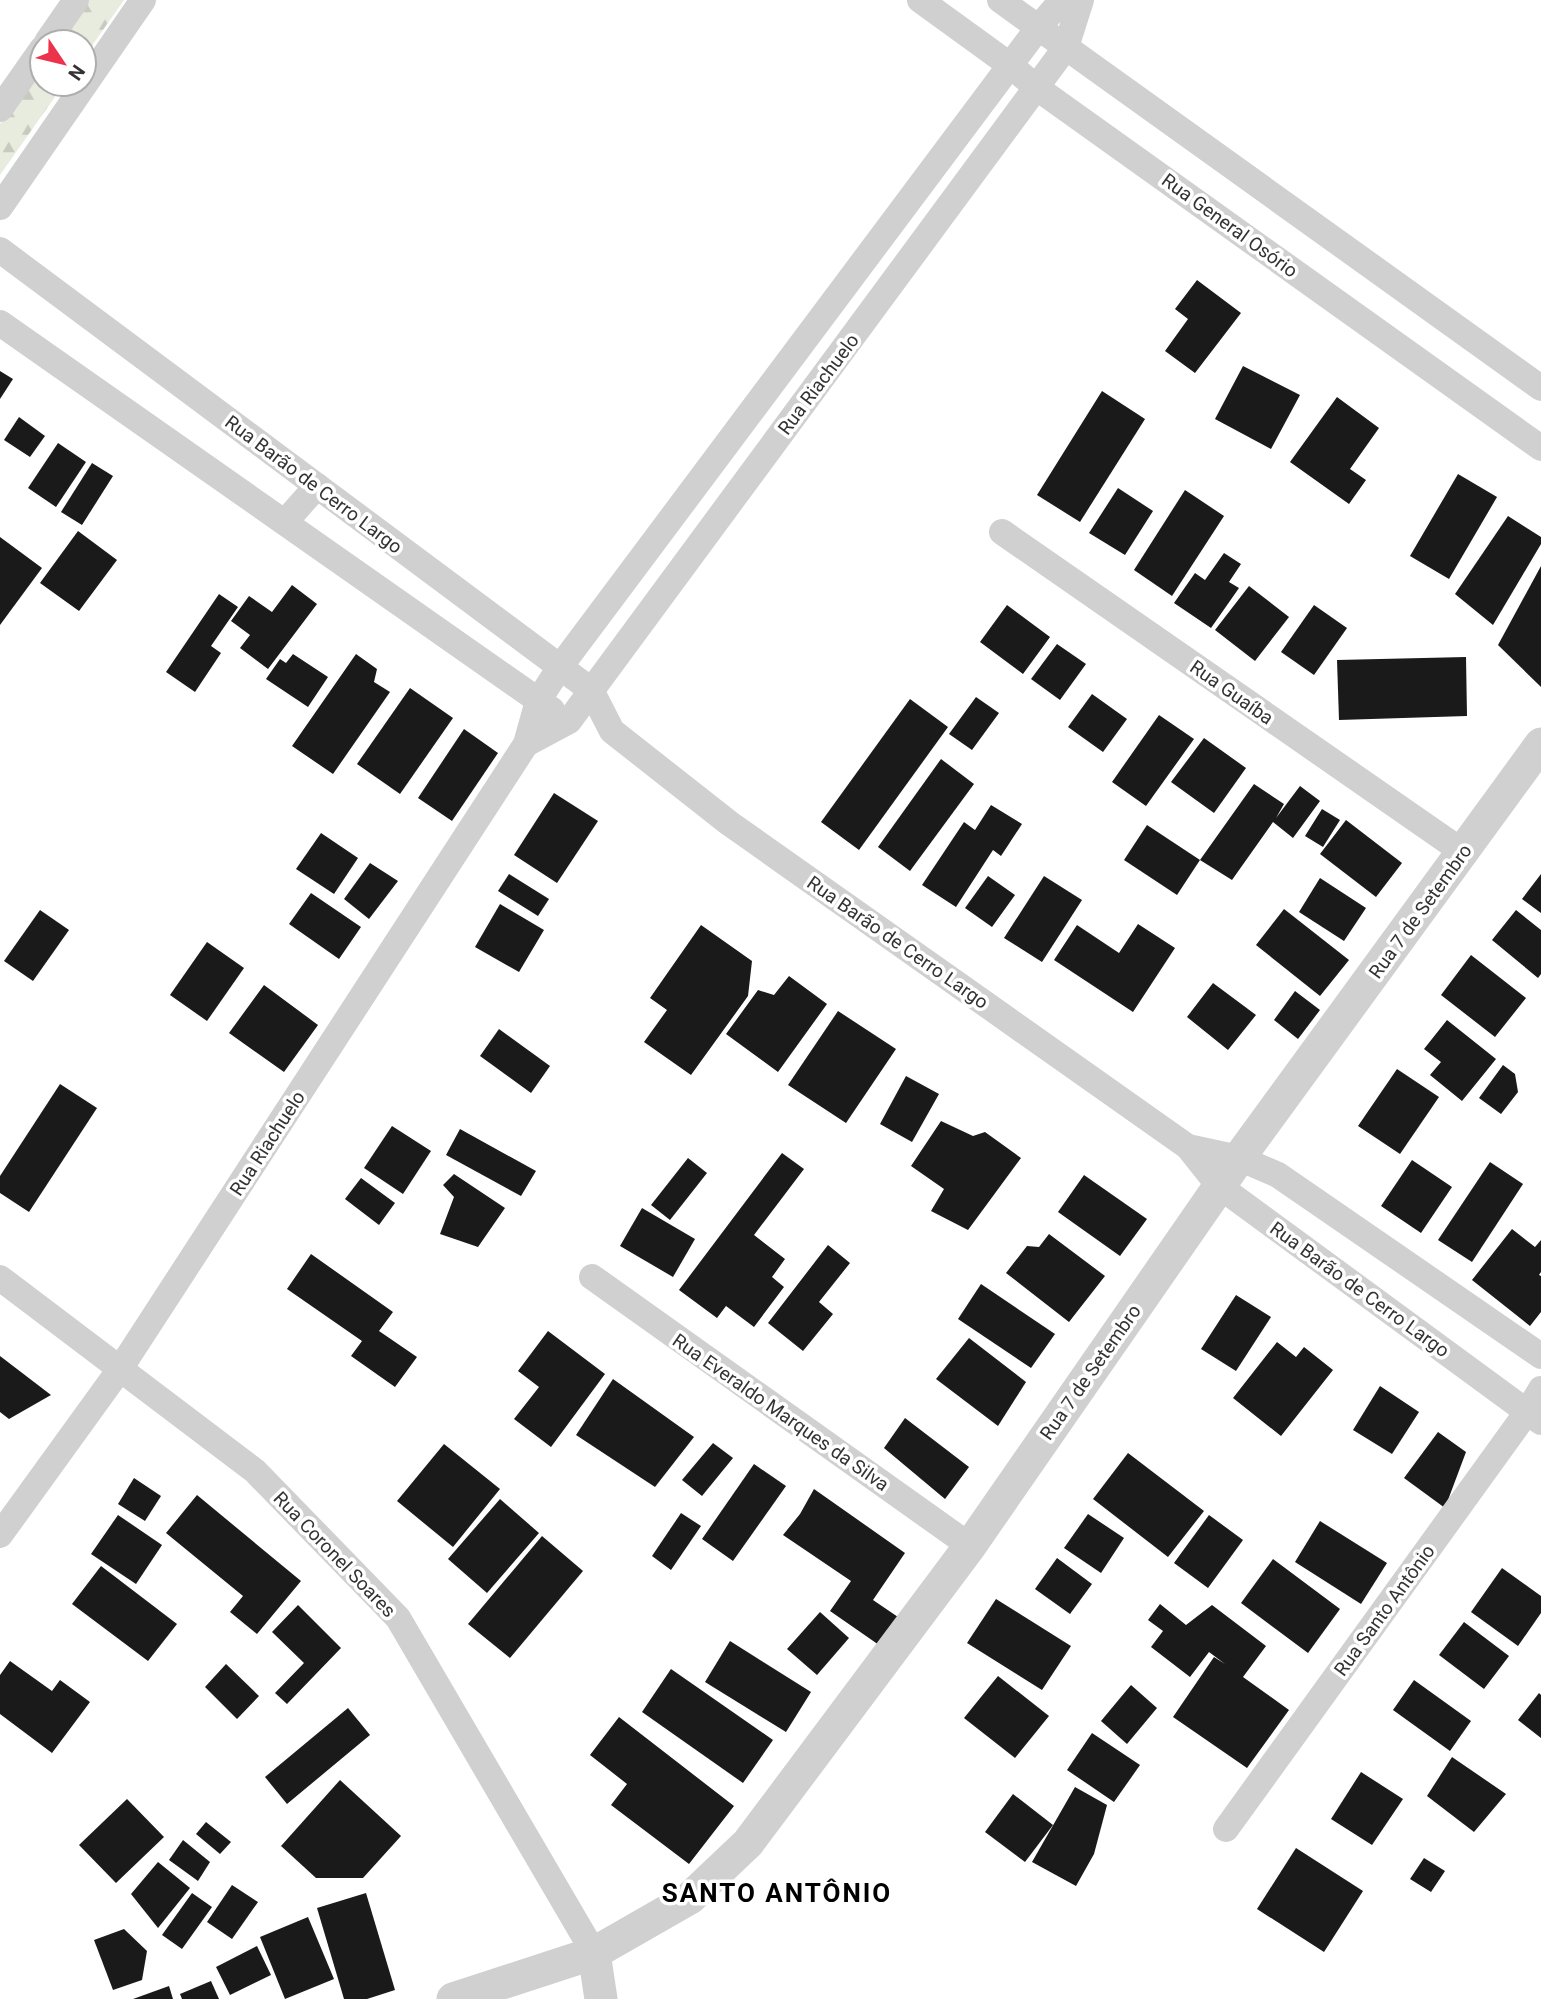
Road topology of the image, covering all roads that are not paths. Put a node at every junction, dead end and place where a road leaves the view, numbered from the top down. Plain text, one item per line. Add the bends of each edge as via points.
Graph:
1 (76, 0) edge
2 (143, 0) edge
3 (920, 0) edge
4 (1000, 0) edge
5 (1062, 0) edge
6 (1081, 0) edge
7 (57, 28) edge
8 (1038, 28) junction
9 (1066, 47) junction
10 (1011, 66) junction
11 (28, 69) edge
12 (1037, 88) junction
13 (0, 109) edge
14 (0, 206) edge
15 (0, 250) edge
16 (0, 323) edge
17 (1541, 388) edge
18 (1541, 448) edge
19 (317, 486) junction
20 (285, 522) junction
21 (1002, 532) dead end
22 (560, 667) junction
23 (591, 690) junction
24 (538, 701) junction
25 (569, 721) junction
26 (612, 731) junction
27 (526, 744) junction
28 (1541, 744) edge
29 (1462, 852) junction
30 (1188, 1147) junction
31 (1239, 1158) junction
32 (1219, 1186) junction
33 (592, 1277) dead end
34 (0, 1278) edge
35 (1541, 1356) edge
36 (120, 1369) junction
37 (1541, 1389) edge
38 (1534, 1417) edge
39 (0, 1535) edge
40 (970, 1546) junction
41 (1226, 1829) dead end
42 (594, 1953) junction
43 (453, 1999) edge
44 (601, 1999) edge

1 - 7 street
2 - 14 street
3 - 10 street, Rua General Osório
4 - 8 street
5 - 8 street, Rua Riachuelo
6 - 9 street, Rua Riachuelo
8 - 9 street
8 - 10 street, Rua Riachuelo
9 - 12 street, Rua Riachuelo
9 - 17 street
10 - 12 street, Rua General Osório
10 - 22 street, Rua Riachuelo
11 - 13 street
12 - 18 street, Rua General Osório
12 - 23 street, Rua Riachuelo
15 - 19 street, Rua Barão de Cerro Largo
16 - 20 street, Rua Barão de Cerro Largo
19 - 20 street
19 - 22 street, Rua Barão de Cerro Largo
20 - 24 street, Rua Barão de Cerro Largo
21 - 29 street, Rua Guaíba
22 - 23 street, Rua Barão de Cerro Largo
22 - 24 street, Rua Riachuelo
23 - 25 street, Rua Riachuelo
23 - 26 street, Rua Barão de Cerro Largo
24 - 25 street, Rua Barão de Cerro Largo
24 - 27 street, Rua Riachuelo
25 - 26 street, Rua Barão de Cerro Largo
25 - 27 street, Rua Riachuelo
26 - 30 street, Rua Barão de Cerro Largo via 729,823
27 - 36 street, Rua Riachuelo
28 - 29 street, Rua 7 de Setembro
29 - 31 street, Rua 7 de Setembro
30 - 31 street, Rua Barão de Cerro Largo
30 - 32 street, Rua Barão de Cerro Largo
31 - 32 street, Rua 7 de Setembro
31 - 35 street, Rua Barão de Cerro Largo via 1278,1175
32 - 38 street, Rua Barão de Cerro Largo
32 - 40 street, Rua 7 de Setembro
33 - 40 street, Rua Everaldo Marques da Silva
34 - 36 street, Rua Coronel Soares
36 - 39 street, Rua Riachuelo
36 - 42 street, Rua Coronel Soares via 255,1471 398,1618
37 - 38 street, Rua Santo Antônio
38 - 41 street, Rua Santo Antônio
40 - 42 street, Rua 7 de Setembro via 748,1843 690,1898
42 - 43 street, Rua 7 de Setembro
42 - 44 street

